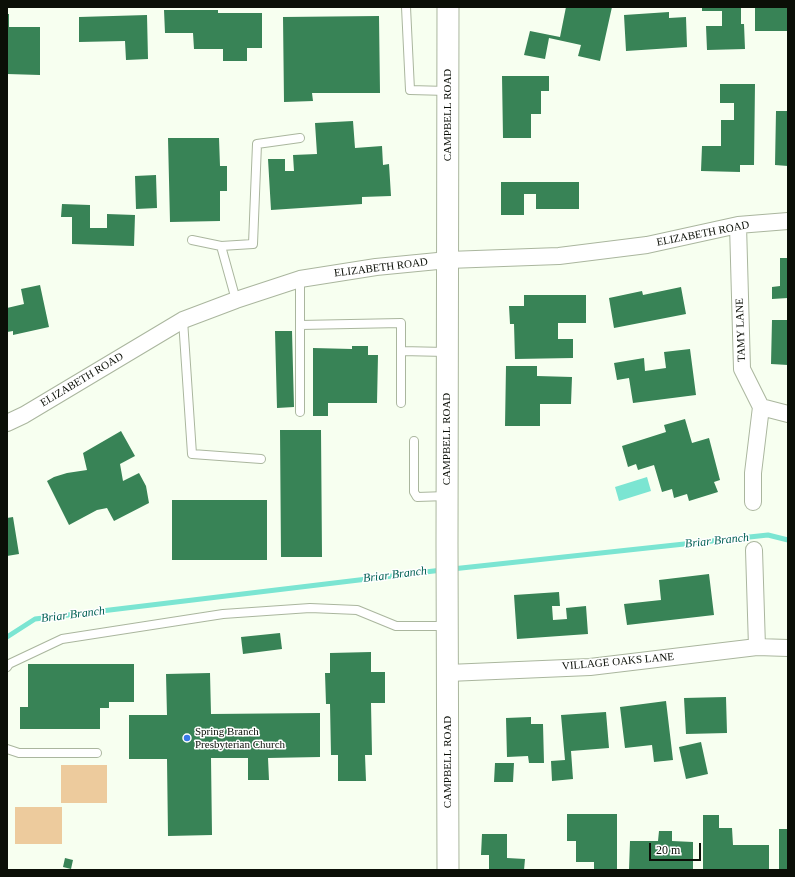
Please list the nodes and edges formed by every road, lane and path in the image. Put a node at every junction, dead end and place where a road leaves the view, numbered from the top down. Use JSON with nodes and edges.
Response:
{"nodes":[{"id":1,"x":406,"y":7,"type":"edge"},
{"id":2,"x":448,"y":7,"type":"edge"},
{"id":3,"x":448,"y":91,"type":"junction"},
{"id":4,"x":300,"y":138,"type":"dead end"},
{"id":5,"x":788,"y":221,"type":"edge"},
{"id":6,"x":738,"y":225,"type":"junction"},
{"id":7,"x":192,"y":240,"type":"dead end"},
{"id":8,"x":221,"y":246,"type":"junction"},
{"id":9,"x":448,"y":260,"type":"junction"},
{"id":10,"x":300,"y":279,"type":"junction"},
{"id":11,"x":236,"y":300,"type":"junction"},
{"id":12,"x":183,"y":320,"type":"junction"},
{"id":13,"x":300,"y":325,"type":"junction"},
{"id":14,"x":401,"y":351,"type":"junction"},
{"id":15,"x":447,"y":352,"type":"junction"},
{"id":16,"x":401,"y":403,"type":"dead end"},
{"id":17,"x":761,"y":407,"type":"junction"},
{"id":18,"x":300,"y":412,"type":"dead end"},
{"id":19,"x":788,"y":414,"type":"edge"},
{"id":20,"x":7,"y":423,"type":"edge"},
{"id":21,"x":414,"y":441,"type":"dead end"},
{"id":22,"x":261,"y":459,"type":"dead end"},
{"id":23,"x":447,"y":496,"type":"junction"},
{"id":24,"x":753,"y":502,"type":"dead end"},
{"id":25,"x":754,"y":550,"type":"dead end"},
{"id":26,"x":448,"y":626,"type":"junction"},
{"id":27,"x":757,"y":648,"type":"junction"},
{"id":28,"x":788,"y":648,"type":"edge"},
{"id":29,"x":7,"y":667,"type":"edge"},
{"id":30,"x":448,"y":673,"type":"junction"},
{"id":31,"x":7,"y":749,"type":"edge"},
{"id":32,"x":98,"y":753,"type":"dead end"},
{"id":33,"x":448,"y":870,"type":"edge"}],
"edges":[{"from":1,"to":3,"type":"lane"},
{"from":2,"to":3,"type":"street","name":"CAMPBELL ROAD"},
{"from":3,"to":9,"type":"street","name":"CAMPBELL ROAD"},
{"from":4,"to":8,"type":"lane"},
{"from":5,"to":6,"type":"street","name":"ELIZABETH ROAD"},
{"from":6,"to":9,"type":"street","name":"ELIZABETH ROAD"},
{"from":6,"to":17,"type":"street","name":"TAMY LANE"},
{"from":7,"to":8,"type":"lane"},
{"from":8,"to":11,"type":"lane"},
{"from":9,"to":10,"type":"street","name":"ELIZABETH ROAD"},
{"from":9,"to":15,"type":"street","name":"CAMPBELL ROAD"},
{"from":10,"to":11,"type":"street","name":"ELIZABETH ROAD"},
{"from":10,"to":13,"type":"lane"},
{"from":11,"to":12,"type":"street","name":"ELIZABETH ROAD"},
{"from":12,"to":20,"type":"street","name":"ELIZABETH ROAD"},
{"from":12,"to":22,"type":"lane"},
{"from":13,"to":14,"type":"lane"},
{"from":13,"to":18,"type":"lane"},
{"from":14,"to":15,"type":"lane"},
{"from":14,"to":16,"type":"lane"},
{"from":15,"to":23,"type":"street","name":"CAMPBELL ROAD"},
{"from":17,"to":19,"type":"street"},
{"from":17,"to":24,"type":"street"},
{"from":21,"to":23,"type":"lane"},
{"from":23,"to":26,"type":"street","name":"CAMPBELL ROAD"},
{"from":25,"to":27,"type":"street"},
{"from":26,"to":29,"type":"lane"},
{"from":26,"to":30,"type":"street","name":"CAMPBELL ROAD"},
{"from":27,"to":28,"type":"street","name":"VILLAGE OAKS LANE"},
{"from":27,"to":30,"type":"street","name":"VILLAGE OAKS LANE"},
{"from":30,"to":33,"type":"street","name":"CAMPBELL ROAD"},
{"from":31,"to":32,"type":"lane"}]}
